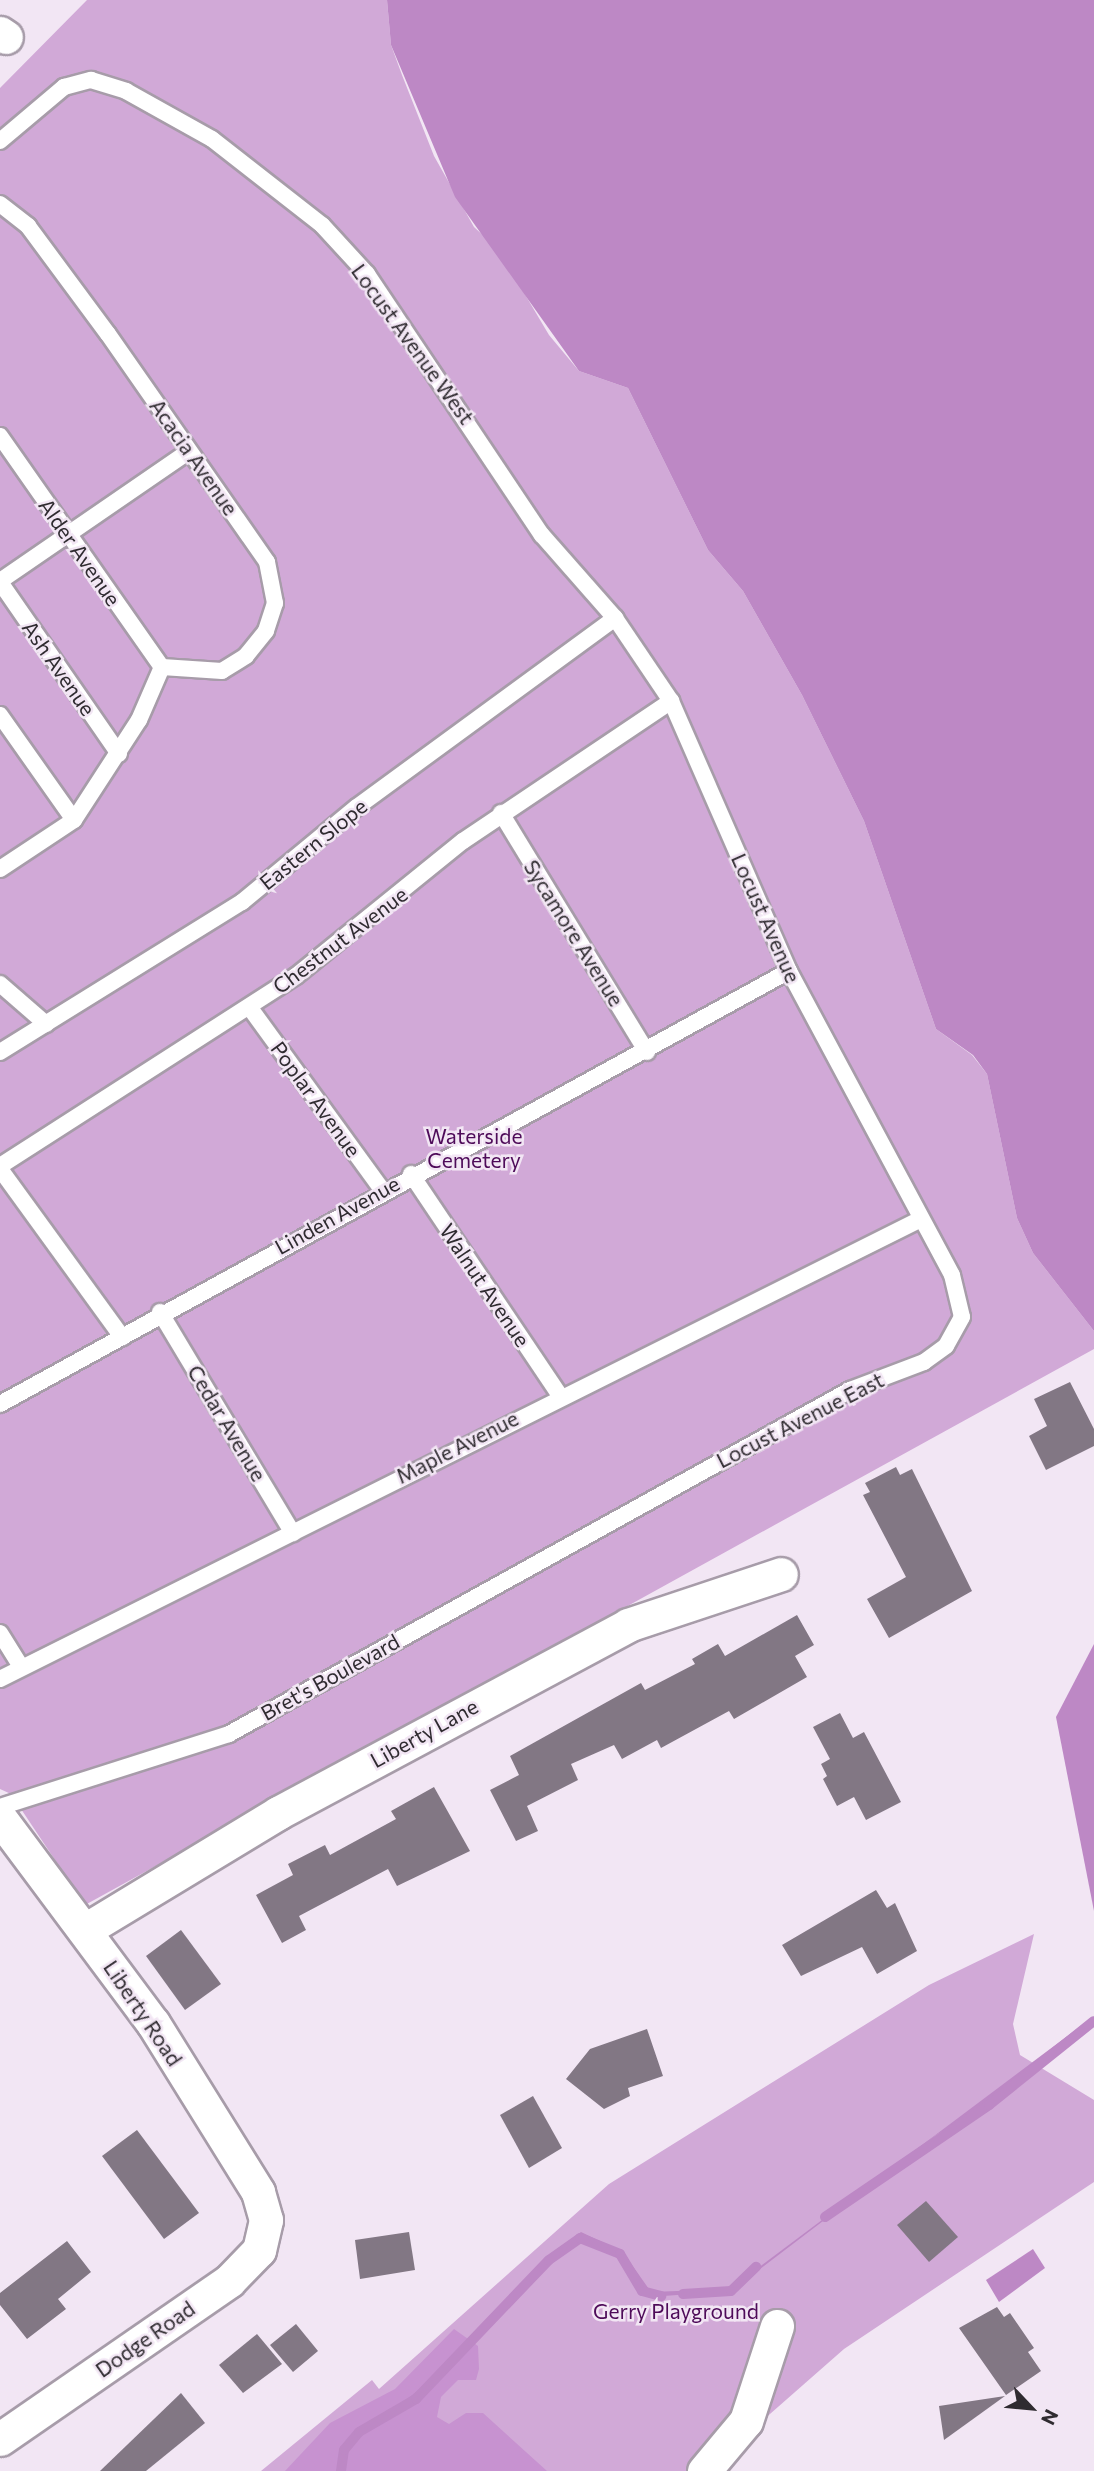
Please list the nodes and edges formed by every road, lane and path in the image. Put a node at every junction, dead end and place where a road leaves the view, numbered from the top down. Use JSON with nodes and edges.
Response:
{"nodes":[{"id":1,"x":0,"y":141,"type":"edge"},
{"id":2,"x":0,"y":204,"type":"edge"},
{"id":3,"x":0,"y":436,"type":"edge"},
{"id":4,"x":189,"y":451,"type":"junction"},
{"id":5,"x":66,"y":532,"type":"junction"},
{"id":6,"x":0,"y":581,"type":"edge"},
{"id":7,"x":615,"y":618,"type":"junction"},
{"id":8,"x":162,"y":667,"type":"junction"},
{"id":9,"x":671,"y":701,"type":"junction"},
{"id":10,"x":0,"y":715,"type":"edge"},
{"id":11,"x":118,"y":754,"type":"junction"},
{"id":12,"x":501,"y":813,"type":"junction"},
{"id":13,"x":74,"y":820,"type":"junction"},
{"id":14,"x":3,"y":860,"type":"edge"},
{"id":15,"x":789,"y":971,"type":"junction"},
{"id":16,"x":0,"y":984,"type":"edge"},
{"id":17,"x":250,"y":1008,"type":"junction"},
{"id":18,"x":46,"y":1024,"type":"junction"},
{"id":19,"x":0,"y":1052,"type":"edge"},
{"id":20,"x":647,"y":1052,"type":"junction"},
{"id":21,"x":0,"y":1168,"type":"edge"},
{"id":22,"x":411,"y":1174,"type":"junction"},
{"id":23,"x":382,"y":1190,"type":"junction"},
{"id":24,"x":917,"y":1221,"type":"junction"},
{"id":25,"x":160,"y":1312,"type":"junction"},
{"id":26,"x":122,"y":1337,"type":"junction"},
{"id":27,"x":560,"y":1396,"type":"junction"},
{"id":28,"x":0,"y":1404,"type":"edge"},
{"id":29,"x":641,"y":1503,"type":"joint"},
{"id":30,"x":293,"y":1533,"type":"junction"},
{"id":31,"x":781,"y":1574,"type":"dead end"},
{"id":32,"x":0,"y":1633,"type":"edge"},
{"id":33,"x":21,"y":1667,"type":"junction"},
{"id":34,"x":0,"y":1679,"type":"edge"},
{"id":35,"x":0,"y":1807,"type":"edge"},
{"id":36,"x":0,"y":1818,"type":"edge"},
{"id":37,"x":85,"y":1930,"type":"junction"},
{"id":38,"x":266,"y":2220,"type":"joint"},
{"id":39,"x":777,"y":2326,"type":"dead end"},
{"id":40,"x":0,"y":2439,"type":"edge"},
{"id":41,"x":704,"y":2471,"type":"edge"}],
"edges":[{"from":1,"to":7,"type":"lane","name":"Locust Avenue West"},
{"from":2,"to":4,"type":"lane","name":"Acacia Avenue"},
{"from":3,"to":5,"type":"lane","name":"Alder Avenue"},
{"from":4,"to":5,"type":"lane"},
{"from":4,"to":8,"type":"lane","name":"Acacia Avenue"},
{"from":5,"to":6,"type":"lane"},
{"from":5,"to":8,"type":"lane","name":"Alder Avenue"},
{"from":6,"to":11,"type":"lane","name":"Ash Avenue"},
{"from":7,"to":9,"type":"lane","name":"Locust Avenue"},
{"from":7,"to":18,"type":"lane","name":"Eastern Slope"},
{"from":8,"to":11,"type":"lane"},
{"from":9,"to":12,"type":"lane","name":"Chestnut Avenue"},
{"from":9,"to":15,"type":"lane","name":"Locust Avenue"},
{"from":10,"to":13,"type":"lane"},
{"from":11,"to":13,"type":"lane"},
{"from":12,"to":17,"type":"lane","name":"Chestnut Avenue"},
{"from":12,"to":20,"type":"lane","name":"Sycamore Avenue"},
{"from":13,"to":14,"type":"lane"},
{"from":15,"to":20,"type":"lane","name":"Linden Avenue"},
{"from":15,"to":24,"type":"lane","name":"Locust Avenue"},
{"from":16,"to":18,"type":"lane"},
{"from":17,"to":21,"type":"lane","name":"Chestnut Avenue"},
{"from":17,"to":23,"type":"lane","name":"Poplar Avenue"},
{"from":18,"to":19,"type":"lane","name":"Eastern Slope"},
{"from":20,"to":22,"type":"lane","name":"Linden Avenue"},
{"from":21,"to":26,"type":"lane"},
{"from":22,"to":23,"type":"lane","name":"Linden Avenue"},
{"from":22,"to":27,"type":"lane","name":"Walnut Avenue"},
{"from":23,"to":25,"type":"lane","name":"Linden Avenue"},
{"from":24,"to":27,"type":"lane","name":"Maple Avenue"},
{"from":24,"to":29,"type":"lane","name":"Locust Avenue East"},
{"from":25,"to":26,"type":"lane","name":"Linden Avenue"},
{"from":25,"to":30,"type":"lane","name":"Cedar Avenue"},
{"from":26,"to":28,"type":"lane","name":"Linden Avenue"},
{"from":27,"to":30,"type":"lane","name":"Maple Avenue"},
{"from":29,"to":35,"type":"lane","name":"Bret's Boulevard"},
{"from":30,"to":33,"type":"lane","name":"Maple Avenue"},
{"from":31,"to":37,"type":"street","name":"Liberty Lane"},
{"from":32,"to":33,"type":"lane"},
{"from":33,"to":34,"type":"lane","name":"Maple Avenue"},
{"from":36,"to":37,"type":"street","name":"Liberty Road"},
{"from":37,"to":38,"type":"street","name":"Liberty Road"},
{"from":38,"to":40,"type":"street","name":"Dodge Road"},
{"from":39,"to":41,"type":"street"}]}
